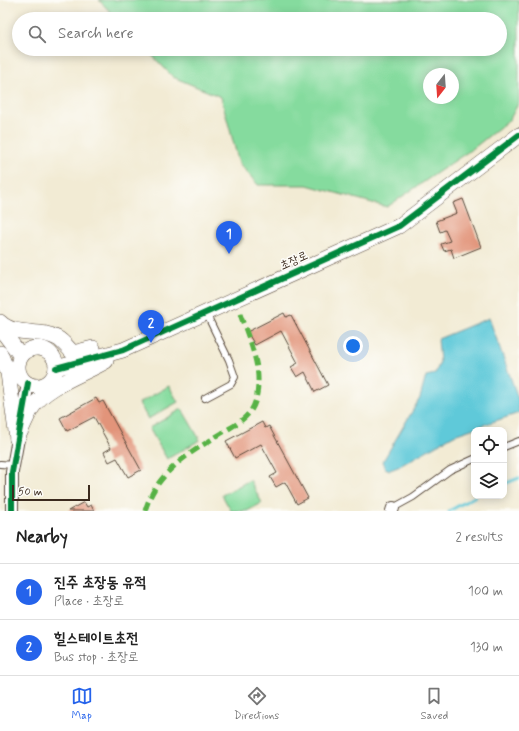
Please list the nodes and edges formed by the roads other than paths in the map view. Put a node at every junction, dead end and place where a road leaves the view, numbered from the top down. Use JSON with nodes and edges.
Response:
{"nodes":[{"id":1,"x":519,"y":135,"type":"edge"},
{"id":2,"x":206,"y":313,"type":"junction"},
{"id":3,"x":0,"y":322,"type":"edge"},
{"id":4,"x":0,"y":328,"type":"edge"},
{"id":5,"x":123,"y":350,"type":"junction"},
{"id":6,"x":0,"y":353,"type":"edge"},
{"id":7,"x":21,"y":356,"type":"junction"},
{"id":8,"x":56,"y":368,"type":"junction"},
{"id":9,"x":28,"y":383,"type":"junction"},
{"id":10,"x":205,"y":398,"type":"dead end"},
{"id":11,"x":17,"y":439,"type":"junction"},
{"id":12,"x":519,"y":442,"type":"edge"},
{"id":13,"x":507,"y":446,"type":"edge"},
{"id":14,"x":471,"y":460,"type":"edge"},
{"id":15,"x":0,"y":464,"type":"edge"},
{"id":16,"x":13,"y":465,"type":"junction"},
{"id":17,"x":393,"y":509,"type":"edge"},
{"id":18,"x":12,"y":511,"type":"edge"}],
"edges":[{"from":1,"to":2,"type":"street","name":"초장로"},
{"from":2,"to":5,"type":"street","name":"초장로"},
{"from":2,"to":10,"type":"lane"},
{"from":3,"to":5,"type":"street"},
{"from":4,"to":7,"type":"street"},
{"from":5,"to":8,"type":"street","name":"초장로"},
{"from":5,"to":11,"type":"street"},
{"from":6,"to":11,"type":"street"},
{"from":7,"to":8,"type":"street"},
{"from":7,"to":9,"type":"street"},
{"from":8,"to":9,"type":"street"},
{"from":9,"to":11,"type":"street"},
{"from":11,"to":16,"type":"street"},
{"from":12,"to":13,"type":"lane"},
{"from":14,"to":17,"type":"lane"},
{"from":15,"to":16,"type":"lane"},
{"from":16,"to":18,"type":"street"}]}
